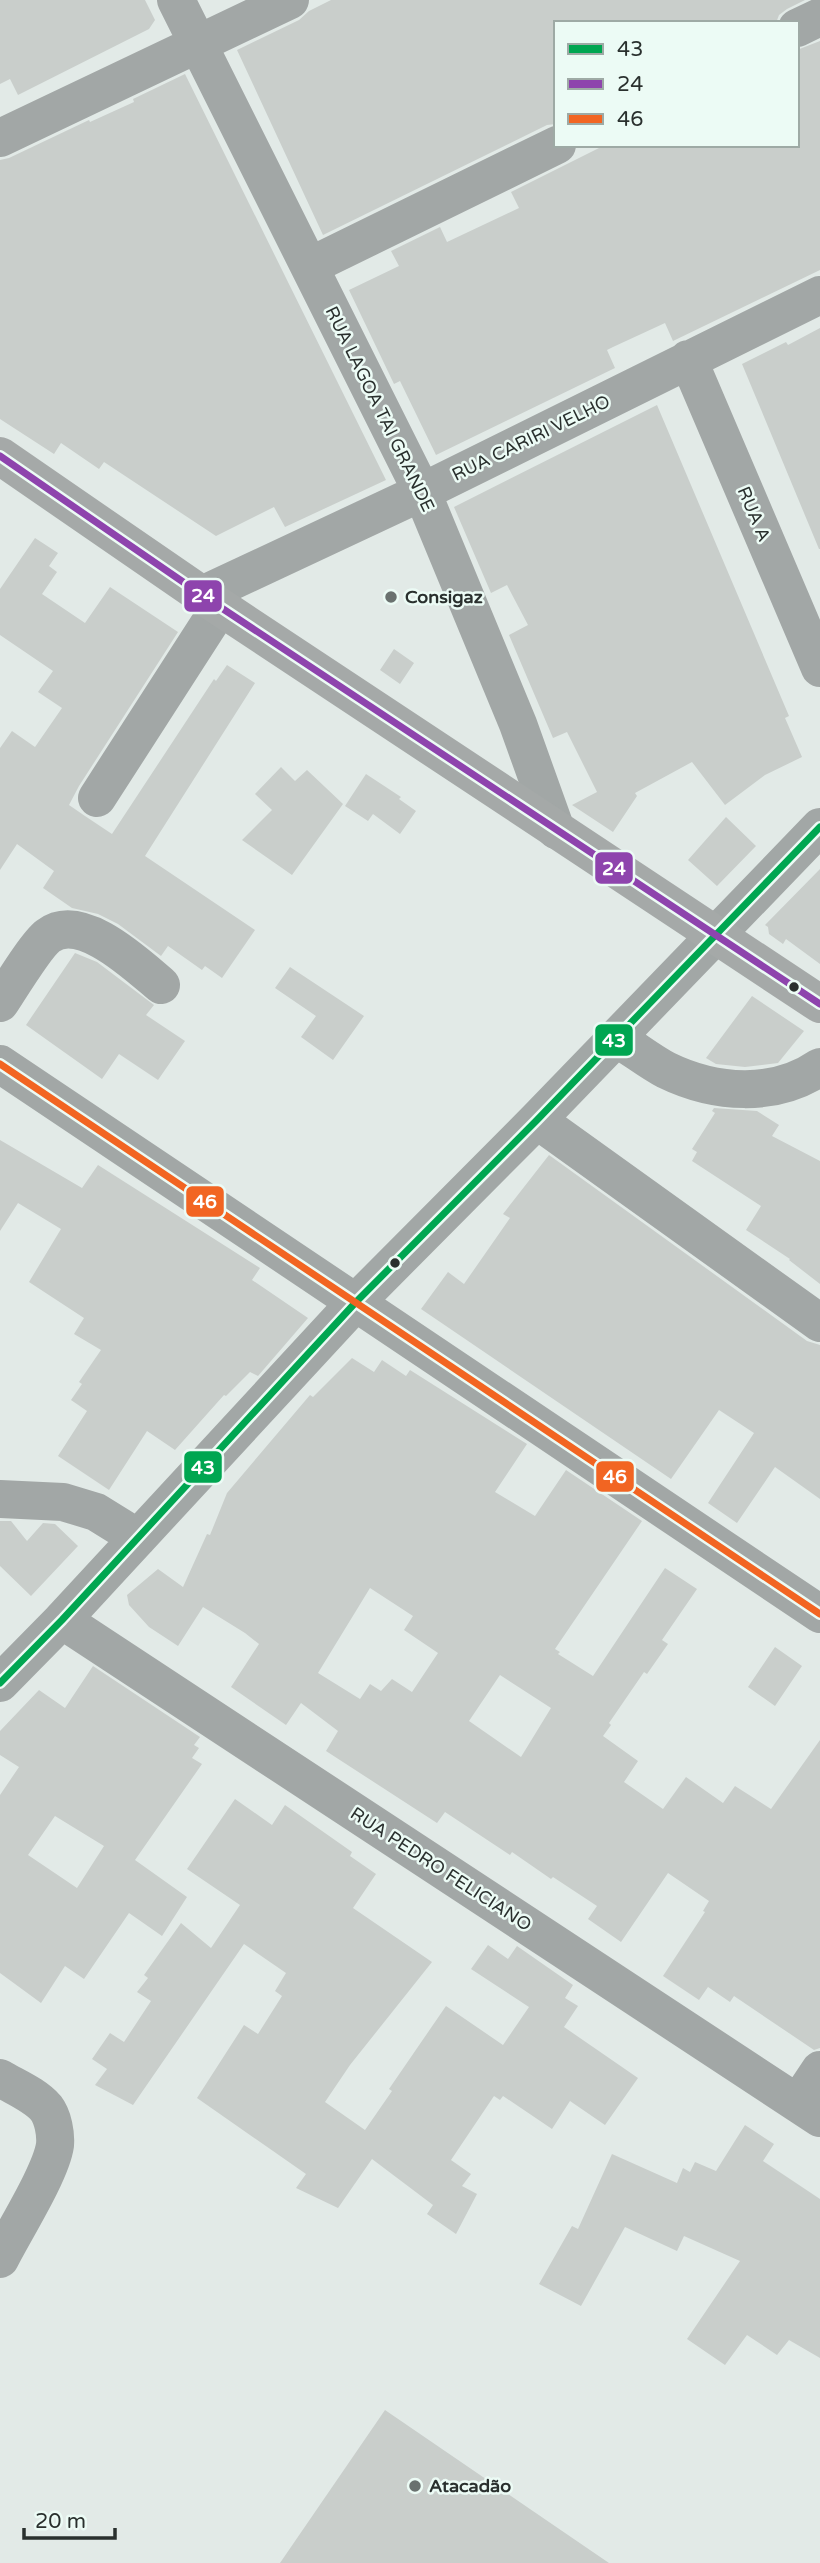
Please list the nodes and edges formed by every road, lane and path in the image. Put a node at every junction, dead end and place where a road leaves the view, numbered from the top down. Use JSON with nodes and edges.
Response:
{"nodes":[{"id":1,"x":176,"y":0,"type":"edge"},
{"id":2,"x":290,"y":0,"type":"edge"},
{"id":3,"x":820,"y":17,"type":"edge"},
{"id":4,"x":799,"y":27,"type":"edge"},
{"id":5,"x":198,"y":45,"type":"junction"},
{"id":6,"x":0,"y":138,"type":"edge"},
{"id":7,"x":554,"y":146,"type":"edge"},
{"id":8,"x":310,"y":266,"type":"junction"},
{"id":9,"x":820,"y":295,"type":"edge"},
{"id":10,"x":688,"y":359,"type":"junction"},
{"id":11,"x":0,"y":456,"type":"edge"},
{"id":12,"x":422,"y":492,"type":"junction"},
{"id":13,"x":211,"y":601,"type":"junction"},
{"id":14,"x":820,"y":668,"type":"edge"},
{"id":15,"x":97,"y":798,"type":"dead end"},
{"id":16,"x":820,"y":827,"type":"edge"},
{"id":17,"x":556,"y":830,"type":"junction"},
{"id":18,"x":715,"y":935,"type":"junction"},
{"id":19,"x":161,"y":985,"type":"dead end"},
{"id":20,"x":0,"y":1003,"type":"edge"},
{"id":21,"x":820,"y":1004,"type":"edge"},
{"id":22,"x":616,"y":1038,"type":"junction"},
{"id":23,"x":0,"y":1064,"type":"edge"},
{"id":24,"x":820,"y":1067,"type":"edge"},
{"id":25,"x":537,"y":1120,"type":"junction"},
{"id":26,"x":356,"y":1302,"type":"junction"},
{"id":27,"x":820,"y":1323,"type":"edge"},
{"id":28,"x":0,"y":1499,"type":"edge"},
{"id":29,"x":138,"y":1538,"type":"junction"},
{"id":30,"x":820,"y":1614,"type":"edge"},
{"id":31,"x":62,"y":1620,"type":"junction"},
{"id":32,"x":0,"y":1683,"type":"edge"},
{"id":33,"x":820,"y":2070,"type":"edge"},
{"id":34,"x":0,"y":2078,"type":"edge"},
{"id":35,"x":809,"y":2111,"type":"edge"},
{"id":36,"x":0,"y":2259,"type":"edge"}],
"edges":[{"from":1,"to":5,"type":"street","name":"RUA LAGOA TAI GRANDE"},
{"from":2,"to":5,"type":"street"},
{"from":3,"to":4,"type":"street"},
{"from":5,"to":6,"type":"street"},
{"from":5,"to":8,"type":"street","name":"RUA LAGOA TAI GRANDE"},
{"from":7,"to":8,"type":"street"},
{"from":8,"to":12,"type":"street","name":"RUA LAGOA TAI GRANDE"},
{"from":9,"to":10,"type":"street","name":"RUA CARIRI VELHO"},
{"from":10,"to":12,"type":"street","name":"RUA CARIRI VELHO"},
{"from":10,"to":14,"type":"street","name":"RUA A"},
{"from":11,"to":13,"type":"main road"},
{"from":12,"to":13,"type":"street","name":"RUA CARIRI VELHO"},
{"from":12,"to":17,"type":"street","name":"RUA LAGOA TAI GRANDE"},
{"from":13,"to":15,"type":"street"},
{"from":13,"to":17,"type":"main road"},
{"from":16,"to":18,"type":"street"},
{"from":17,"to":18,"type":"main road"},
{"from":18,"to":21,"type":"main road"},
{"from":18,"to":22,"type":"street"},
{"from":19,"to":20,"type":"street"},
{"from":22,"to":24,"type":"street"},
{"from":22,"to":25,"type":"street"},
{"from":23,"to":26,"type":"street"},
{"from":25,"to":26,"type":"street"},
{"from":25,"to":27,"type":"street"},
{"from":26,"to":29,"type":"street"},
{"from":26,"to":30,"type":"street"},
{"from":28,"to":29,"type":"street"},
{"from":29,"to":31,"type":"street"},
{"from":31,"to":32,"type":"street"},
{"from":31,"to":35,"type":"street","name":"RUA PEDRO FELICIANO"},
{"from":33,"to":35,"type":"street"},
{"from":34,"to":36,"type":"street"}]}
